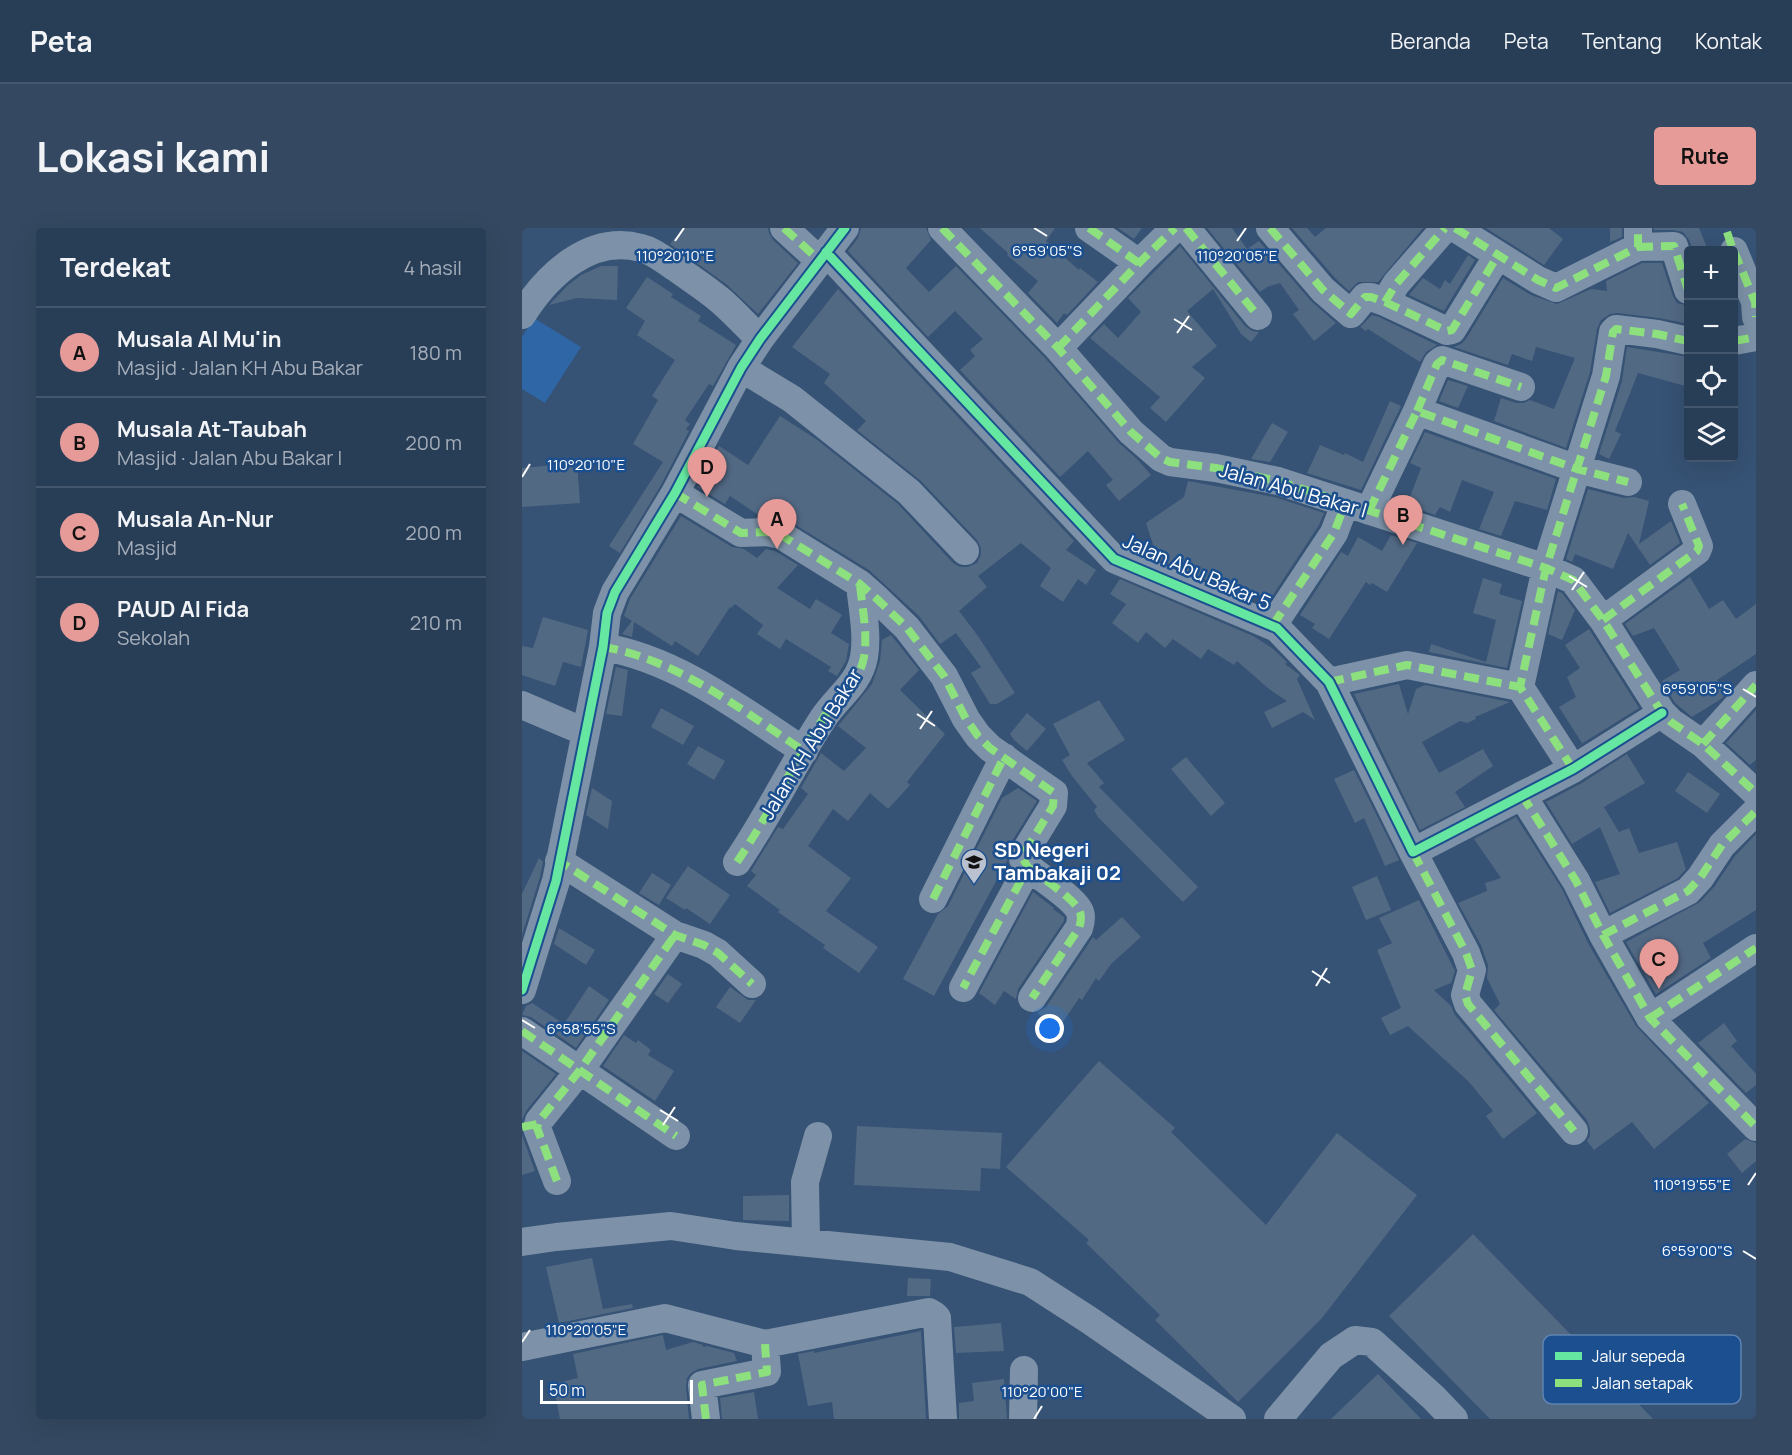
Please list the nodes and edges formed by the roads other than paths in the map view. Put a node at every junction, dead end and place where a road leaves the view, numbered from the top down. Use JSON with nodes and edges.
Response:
{"nodes":[{"id":1,"x":784,"y":228,"type":"edge"},
{"id":2,"x":845,"y":228,"type":"edge"},
{"id":3,"x":942,"y":228,"type":"edge"},
{"id":4,"x":1089,"y":228,"type":"edge"},
{"id":5,"x":1175,"y":228,"type":"edge"},
{"id":6,"x":1186,"y":228,"type":"edge"},
{"id":7,"x":1269,"y":228,"type":"edge"},
{"id":8,"x":1445,"y":228,"type":"edge"},
{"id":9,"x":1455,"y":228,"type":"edge"},
{"id":10,"x":1638,"y":238,"type":"edge"},
{"id":11,"x":1731,"y":245,"type":"edge"},
{"id":12,"x":1498,"y":255,"type":"junction"},
{"id":13,"x":823,"y":256,"type":"junction"},
{"id":14,"x":1139,"y":263,"type":"junction"},
{"id":15,"x":1684,"y":275,"type":"edge"},
{"id":16,"x":1385,"y":302,"type":"junction"},
{"id":17,"x":522,"y":315,"type":"edge"},
{"id":18,"x":1258,"y":316,"type":"dead end"},
{"id":19,"x":1756,"y":317,"type":"edge"},
{"id":20,"x":1756,"y":337,"type":"edge"},
{"id":21,"x":760,"y":339,"type":"junction"},
{"id":22,"x":1684,"y":340,"type":"edge"},
{"id":23,"x":1738,"y":340,"type":"edge"},
{"id":24,"x":1058,"y":348,"type":"junction"},
{"id":25,"x":741,"y":368,"type":"junction"},
{"id":26,"x":1521,"y":387,"type":"dead end"},
{"id":27,"x":1417,"y":411,"type":"junction"},
{"id":28,"x":1577,"y":469,"type":"junction"},
{"id":29,"x":1628,"y":482,"type":"dead end"},
{"id":30,"x":675,"y":493,"type":"junction"},
{"id":31,"x":1682,"y":504,"type":"dead end"},
{"id":32,"x":1357,"y":507,"type":"junction"},
{"id":33,"x":964,"y":550,"type":"dead end"},
{"id":34,"x":1546,"y":568,"type":"junction"},
{"id":35,"x":860,"y":584,"type":"junction"},
{"id":36,"x":1603,"y":620,"type":"junction"},
{"id":37,"x":1272,"y":625,"type":"junction"},
{"id":38,"x":603,"y":647,"type":"junction"},
{"id":39,"x":1329,"y":682,"type":"junction"},
{"id":40,"x":1756,"y":685,"type":"edge"},
{"id":41,"x":1520,"y":687,"type":"junction"},
{"id":42,"x":522,"y":705,"type":"edge"},
{"id":43,"x":1662,"y":714,"type":"junction"},
{"id":44,"x":585,"y":732,"type":"junction"},
{"id":45,"x":1703,"y":744,"type":"junction"},
{"id":46,"x":804,"y":751,"type":"junction"},
{"id":47,"x":1004,"y":757,"type":"junction"},
{"id":48,"x":1573,"y":769,"type":"junction"},
{"id":49,"x":1756,"y":793,"type":"edge"},
{"id":50,"x":1522,"y":795,"type":"junction"},
{"id":51,"x":1756,"y":810,"type":"edge"},
{"id":52,"x":1413,"y":852,"type":"junction"},
{"id":53,"x":559,"y":861,"type":"junction"},
{"id":54,"x":737,"y":862,"type":"dead end"},
{"id":55,"x":1028,"y":867,"type":"junction"},
{"id":56,"x":933,"y":899,"type":"dead end"},
{"id":57,"x":675,"y":935,"type":"junction"},
{"id":58,"x":1603,"y":935,"type":"junction"},
{"id":59,"x":1756,"y":948,"type":"edge"},
{"id":60,"x":752,"y":984,"type":"dead end"},
{"id":61,"x":963,"y":988,"type":"dead end"},
{"id":62,"x":522,"y":990,"type":"edge"},
{"id":63,"x":1032,"y":998,"type":"dead end"},
{"id":64,"x":1650,"y":1018,"type":"junction"},
{"id":65,"x":522,"y":1031,"type":"edge"},
{"id":66,"x":580,"y":1070,"type":"junction"},
{"id":67,"x":530,"y":1126,"type":"edge"},
{"id":68,"x":1756,"y":1127,"type":"edge"},
{"id":69,"x":1574,"y":1131,"type":"dead end"},
{"id":70,"x":676,"y":1136,"type":"dead end"},
{"id":71,"x":818,"y":1136,"type":"dead end"},
{"id":72,"x":557,"y":1181,"type":"dead end"},
{"id":73,"x":806,"y":1241,"type":"junction"},
{"id":74,"x":522,"y":1242,"type":"edge"},
{"id":75,"x":765,"y":1344,"type":"junction"},
{"id":76,"x":522,"y":1347,"type":"edge"},
{"id":77,"x":1024,"y":1370,"type":"dead end"},
{"id":78,"x":706,"y":1419,"type":"edge"},
{"id":79,"x":943,"y":1419,"type":"edge"},
{"id":80,"x":1023,"y":1419,"type":"edge"},
{"id":81,"x":1232,"y":1419,"type":"edge"},
{"id":82,"x":1278,"y":1419,"type":"edge"},
{"id":83,"x":1454,"y":1419,"type":"edge"}],
"edges":[{"from":1,"to":13,"type":"street","name":"Jalan Abu Bakar 5"},
{"from":2,"to":13,"type":"street"},
{"from":3,"to":24,"type":"street","name":"Jalan Abu Bakar I"},
{"from":4,"to":14,"type":"street"},
{"from":5,"to":14,"type":"street"},
{"from":6,"to":18,"type":"street"},
{"from":7,"to":16,"type":"street"},
{"from":8,"to":16,"type":"street"},
{"from":9,"to":12,"type":"street"},
{"from":10,"to":12,"type":"street"},
{"from":10,"to":15,"type":"street"},
{"from":11,"to":19,"type":"street"},
{"from":12,"to":16,"type":"street"},
{"from":13,"to":21,"type":"street"},
{"from":13,"to":37,"type":"street","name":"Jalan Abu Bakar 5"},
{"from":14,"to":24,"type":"street"},
{"from":17,"to":21,"type":"street"},
{"from":20,"to":23,"type":"street"},
{"from":21,"to":25,"type":"street"},
{"from":22,"to":28,"type":"street"},
{"from":24,"to":32,"type":"street","name":"Jalan Abu Bakar I"},
{"from":25,"to":30,"type":"street"},
{"from":25,"to":33,"type":"street"},
{"from":26,"to":27,"type":"street"},
{"from":27,"to":28,"type":"street"},
{"from":27,"to":32,"type":"street"},
{"from":28,"to":29,"type":"street"},
{"from":28,"to":34,"type":"street"},
{"from":30,"to":35,"type":"street"},
{"from":30,"to":38,"type":"street"},
{"from":31,"to":36,"type":"street"},
{"from":32,"to":34,"type":"street","name":"Jalan Abu Bakar I"},
{"from":32,"to":37,"type":"street"},
{"from":34,"to":36,"type":"street","name":"Jalan Abu Bakar I"},
{"from":34,"to":41,"type":"street"},
{"from":35,"to":46,"type":"street","name":"Jalan KH Abu Bakar"},
{"from":35,"to":47,"type":"street"},
{"from":36,"to":43,"type":"street","name":"Jalan Abu Bakar I"},
{"from":37,"to":39,"type":"street","name":"Jalan Abu Bakar 5"},
{"from":38,"to":44,"type":"street"},
{"from":38,"to":46,"type":"street"},
{"from":39,"to":41,"type":"street"},
{"from":39,"to":52,"type":"street","name":"Jalan Abu Bakar 5"},
{"from":40,"to":45,"type":"street"},
{"from":41,"to":48,"type":"street"},
{"from":42,"to":44,"type":"street"},
{"from":43,"to":45,"type":"street"},
{"from":43,"to":48,"type":"street"},
{"from":44,"to":53,"type":"street"},
{"from":45,"to":49,"type":"street"},
{"from":46,"to":54,"type":"street","name":"Jalan KH Abu Bakar"},
{"from":47,"to":55,"type":"street"},
{"from":47,"to":56,"type":"street"},
{"from":48,"to":50,"type":"street"},
{"from":50,"to":52,"type":"street"},
{"from":50,"to":58,"type":"street"},
{"from":51,"to":58,"type":"street"},
{"from":52,"to":69,"type":"street","name":"Jalan Abu Bakar 5"},
{"from":53,"to":57,"type":"street"},
{"from":53,"to":62,"type":"street"},
{"from":55,"to":61,"type":"street"},
{"from":55,"to":63,"type":"street"},
{"from":57,"to":60,"type":"street"},
{"from":57,"to":66,"type":"street"},
{"from":58,"to":64,"type":"street"},
{"from":59,"to":64,"type":"street"},
{"from":64,"to":68,"type":"street"},
{"from":65,"to":66,"type":"street"},
{"from":66,"to":67,"type":"street"},
{"from":66,"to":70,"type":"street"},
{"from":67,"to":72,"type":"street"},
{"from":71,"to":73,"type":"street"},
{"from":73,"to":74,"type":"street"},
{"from":73,"to":81,"type":"street"},
{"from":75,"to":76,"type":"street"},
{"from":75,"to":78,"type":"street"},
{"from":75,"to":79,"type":"street"},
{"from":77,"to":80,"type":"street"},
{"from":82,"to":83,"type":"street"}]}
